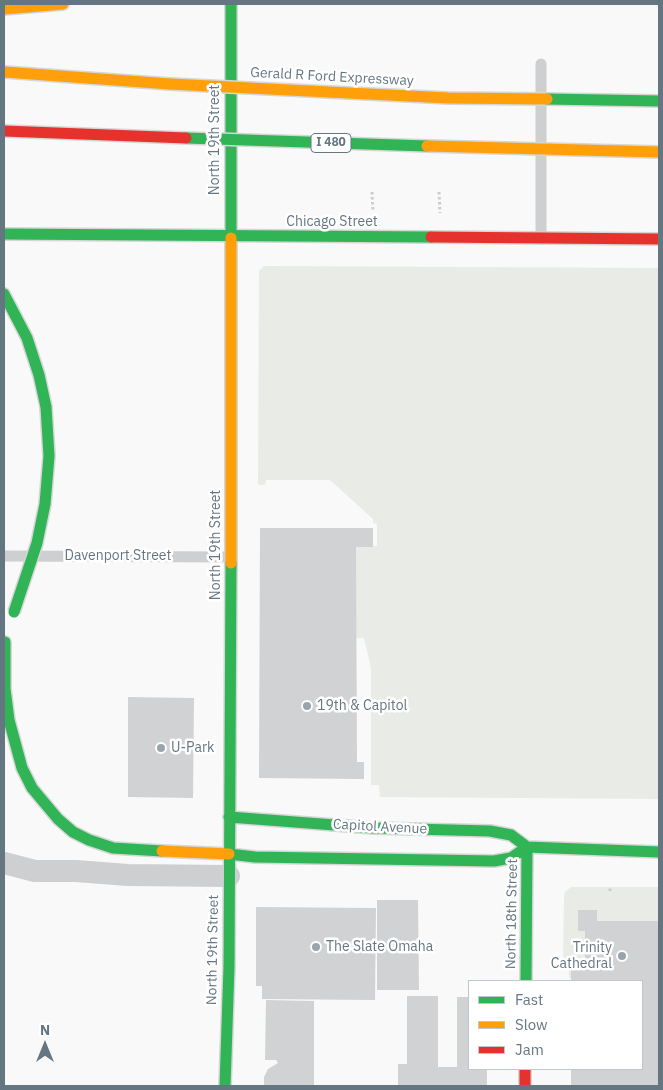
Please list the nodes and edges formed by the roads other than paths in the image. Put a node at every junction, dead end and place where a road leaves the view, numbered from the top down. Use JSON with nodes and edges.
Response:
{"nodes":[{"id":1,"x":63,"y":4,"type":"edge"},
{"id":2,"x":231,"y":4,"type":"edge"},
{"id":3,"x":4,"y":9,"type":"edge"},
{"id":4,"x":541,"y":64,"type":"dead end"},
{"id":5,"x":4,"y":72,"type":"edge"},
{"id":6,"x":659,"y":101,"type":"edge"},
{"id":7,"x":4,"y":131,"type":"edge"},
{"id":8,"x":659,"y":152,"type":"edge"},
{"id":9,"x":4,"y":234,"type":"edge"},
{"id":10,"x":230,"y":237,"type":"junction"},
{"id":11,"x":541,"y":238,"type":"junction"},
{"id":12,"x":659,"y":238,"type":"edge"},
{"id":13,"x":4,"y":294,"type":"edge"},
{"id":14,"x":4,"y":556,"type":"edge"},
{"id":15,"x":231,"y":557,"type":"junction"},
{"id":16,"x":13,"y":616,"type":"dead end"},
{"id":17,"x":5,"y":640,"type":"edge"},
{"id":18,"x":229,"y":817,"type":"junction"},
{"id":19,"x":527,"y":846,"type":"junction"},
{"id":20,"x":659,"y":852,"type":"edge"},
{"id":21,"x":4,"y":863,"type":"edge"},
{"id":22,"x":229,"y":865,"type":"junction"},
{"id":23,"x":526,"y":980,"type":"edge"},
{"id":24,"x":525,"y":1070,"type":"edge"},
{"id":25,"x":225,"y":1086,"type":"edge"},
{"id":26,"x":525,"y":1086,"type":"edge"}],
"edges":[{"from":1,"to":3,"type":"main road"},
{"from":2,"to":10,"type":"main road","name":"North 19th Street"},
{"from":4,"to":11,"type":"lane"},
{"from":5,"to":6,"type":"main road","name":"Gerald R Ford Expressway","bridge":true},
{"from":7,"to":8,"type":"main road","number":"I 480","bridge":true},
{"from":9,"to":10,"type":"main road","name":"Chicago Street"},
{"from":10,"to":11,"type":"main road","name":"Chicago Street"},
{"from":10,"to":15,"type":"main road","name":"North 19th Street"},
{"from":11,"to":12,"type":"main road","name":"Chicago Street"},
{"from":13,"to":16,"type":"main road","bridge":true},
{"from":14,"to":15,"type":"lane","name":"Davenport Street"},
{"from":15,"to":18,"type":"main road","name":"North 19th Street"},
{"from":17,"to":22,"type":"main road"},
{"from":18,"to":19,"type":"main road","name":"Capitol Avenue"},
{"from":18,"to":22,"type":"main road","name":"North 19th Street"},
{"from":19,"to":20,"type":"main road","name":"Capitol Avenue"},
{"from":19,"to":22,"type":"main road"},
{"from":19,"to":23,"type":"main road","name":"North 18th Street"},
{"from":21,"to":22,"type":"street"},
{"from":22,"to":25,"type":"main road","name":"North 19th Street"},
{"from":24,"to":26,"type":"main road"}]}
